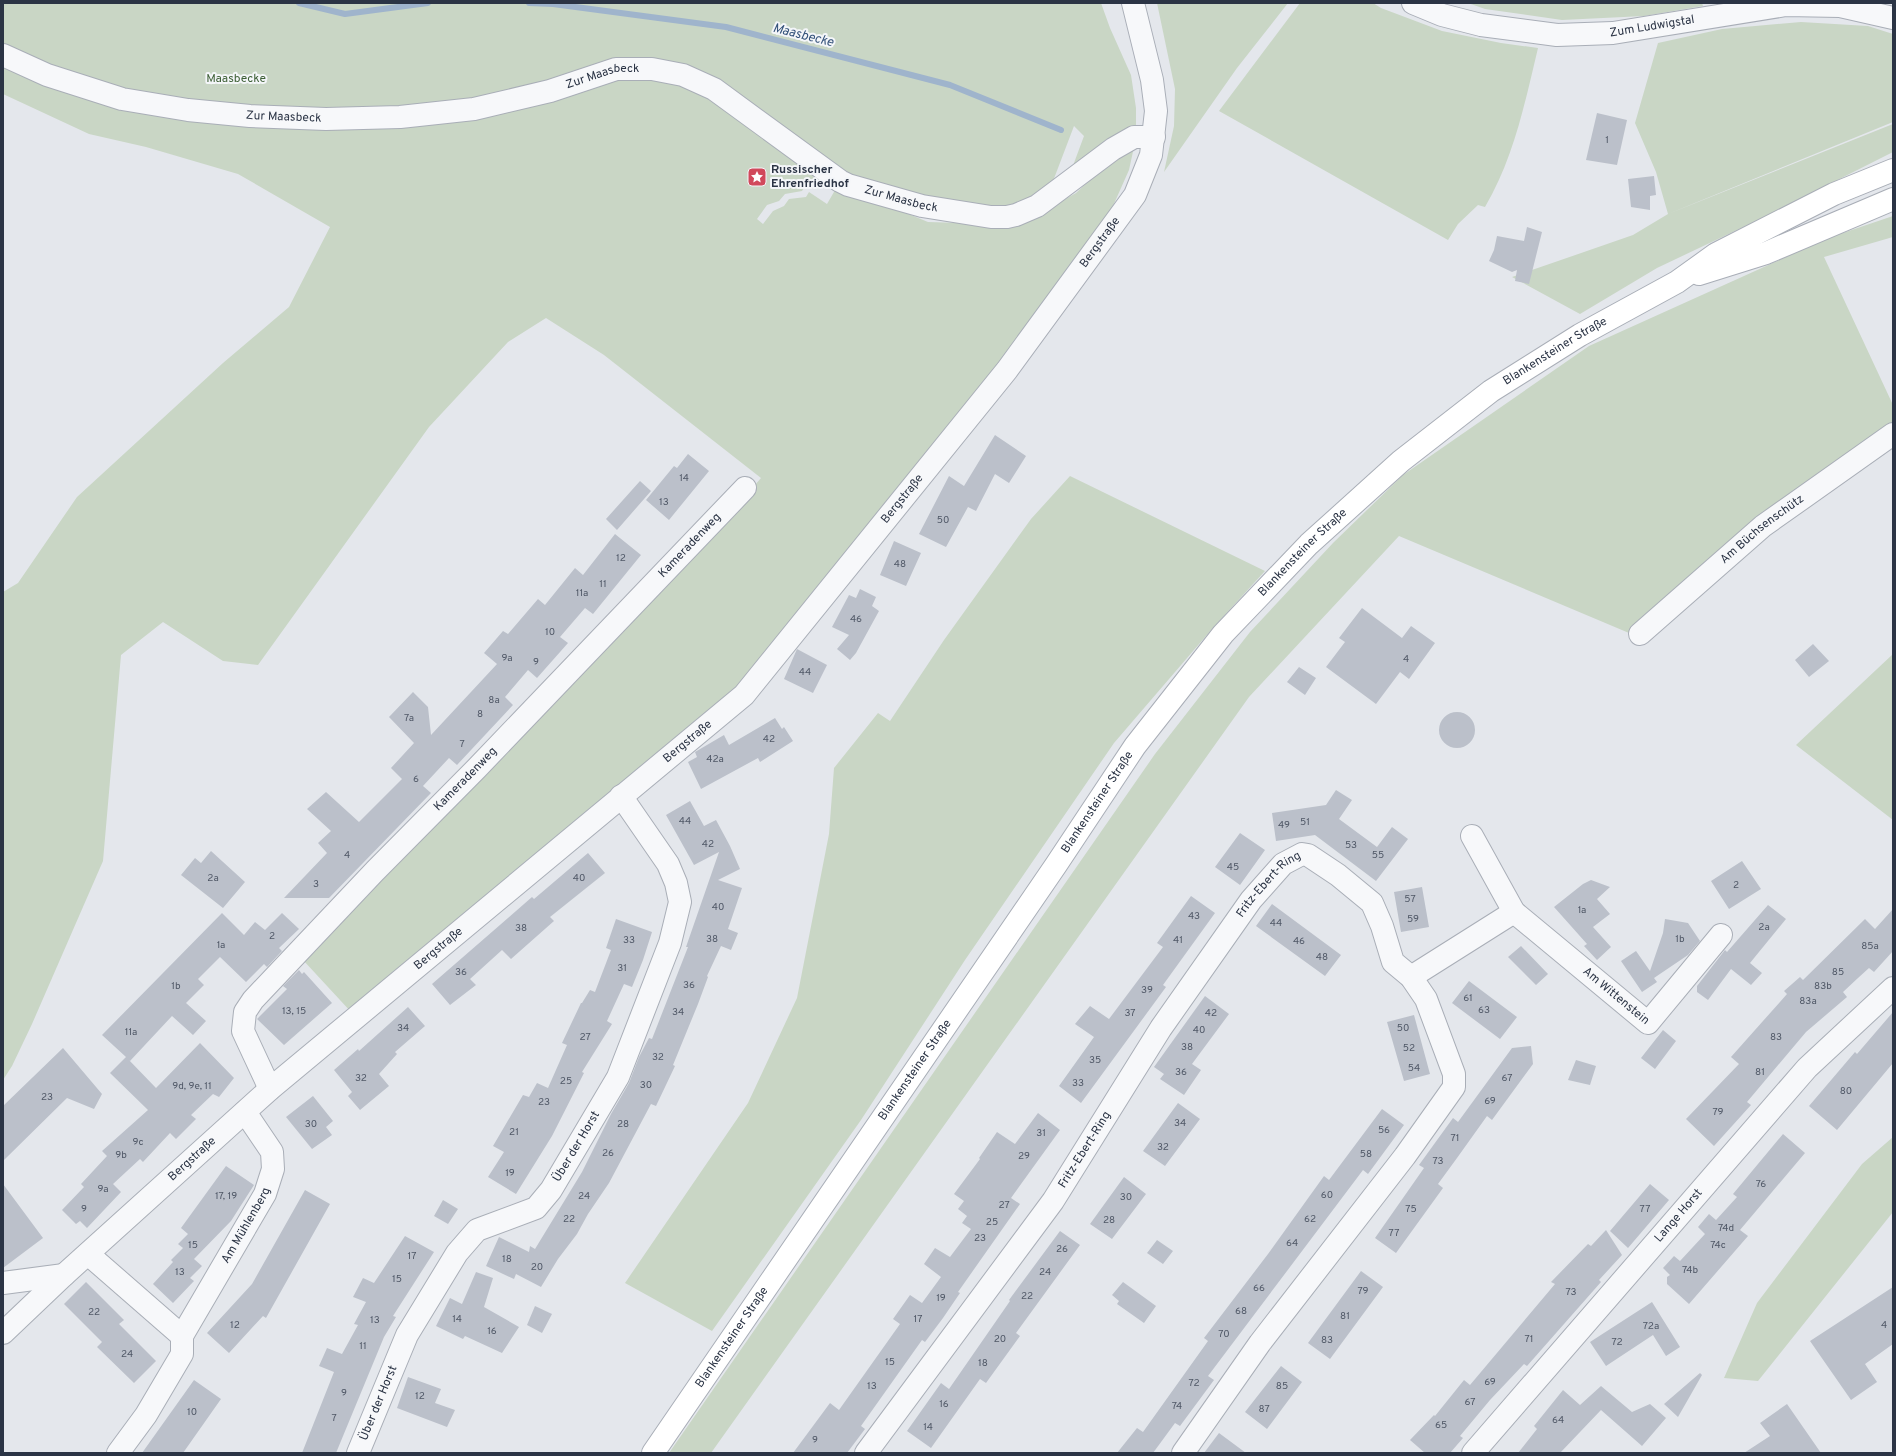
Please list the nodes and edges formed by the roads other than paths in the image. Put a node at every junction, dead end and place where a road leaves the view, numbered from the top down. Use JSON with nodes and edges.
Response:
{"nodes":[{"id":1,"x":1133,"y":3,"type":"edge"},
{"id":2,"x":1413,"y":3,"type":"edge"},
{"id":3,"x":1893,"y":18,"type":"edge"},
{"id":4,"x":3,"y":55,"type":"edge"},
{"id":5,"x":1154,"y":137,"type":"junction"},
{"id":6,"x":1893,"y":170,"type":"edge"},
{"id":7,"x":1893,"y":199,"type":"edge"},
{"id":8,"x":1677,"y":282,"type":"junction"},
{"id":9,"x":1893,"y":434,"type":"edge"},
{"id":10,"x":745,"y":488,"type":"dead end"},
{"id":11,"x":1640,"y":634,"type":"dead end"},
{"id":12,"x":621,"y":796,"type":"junction"},
{"id":13,"x":1472,"y":836,"type":"dead end"},
{"id":14,"x":1514,"y":912,"type":"junction"},
{"id":15,"x":1720,"y":935,"type":"dead end"},
{"id":16,"x":1410,"y":977,"type":"junction"},
{"id":17,"x":1893,"y":988,"type":"edge"},
{"id":18,"x":270,"y":1089,"type":"junction"},
{"id":19,"x":245,"y":1112,"type":"junction"},
{"id":20,"x":88,"y":1254,"type":"junction"},
{"id":21,"x":64,"y":1275,"type":"junction"},
{"id":22,"x":3,"y":1283,"type":"edge"},
{"id":23,"x":3,"y":1333,"type":"edge"},
{"id":24,"x":182,"y":1336,"type":"junction"},
{"id":25,"x":118,"y":1453,"type":"edge"},
{"id":26,"x":358,"y":1453,"type":"edge"},
{"id":27,"x":653,"y":1453,"type":"edge"},
{"id":28,"x":866,"y":1453,"type":"edge"},
{"id":29,"x":1183,"y":1453,"type":"edge"},
{"id":30,"x":1473,"y":1453,"type":"edge"}],
"edges":[{"from":1,"to":5,"type":"street","name":"Bergstraße"},
{"from":2,"to":3,"type":"street","name":"Zum Ludwigstal"},
{"from":4,"to":5,"type":"street","name":"Zur Maasbeck"},
{"from":5,"to":12,"type":"street","name":"Bergstraße"},
{"from":6,"to":8,"type":"main road","name":"Blankensteiner Straße"},
{"from":7,"to":8,"type":"main road","name":"Blankensteiner Straße"},
{"from":8,"to":27,"type":"main road","name":"Blankensteiner Straße"},
{"from":9,"to":11,"type":"street","name":"Am Büchsenschütz"},
{"from":10,"to":18,"type":"street","name":"Kameradenweg"},
{"from":12,"to":18,"type":"street","name":"Bergstraße"},
{"from":12,"to":26,"type":"street","name":"Über der Horst"},
{"from":13,"to":14,"type":"street","name":"Am Wittenstein"},
{"from":14,"to":15,"type":"street","name":"Am Wittenstein"},
{"from":14,"to":16,"type":"street"},
{"from":16,"to":28,"type":"street","name":"Fritz-Ebert-Ring"},
{"from":16,"to":29,"type":"street","name":"Fritz-Ebert-Ring"},
{"from":17,"to":30,"type":"street","name":"Lange Horst"},
{"from":18,"to":19,"type":"street","name":"Bergstraße"},
{"from":19,"to":20,"type":"street","name":"Bergstraße"},
{"from":19,"to":24,"type":"street","name":"Am Mühlenberg"},
{"from":20,"to":21,"type":"street","name":"Bergstraße"},
{"from":20,"to":24,"type":"street"},
{"from":21,"to":22,"type":"street"},
{"from":21,"to":23,"type":"street","name":"Bergstraße"},
{"from":24,"to":25,"type":"street","name":"Am Mühlenberg"}]}
